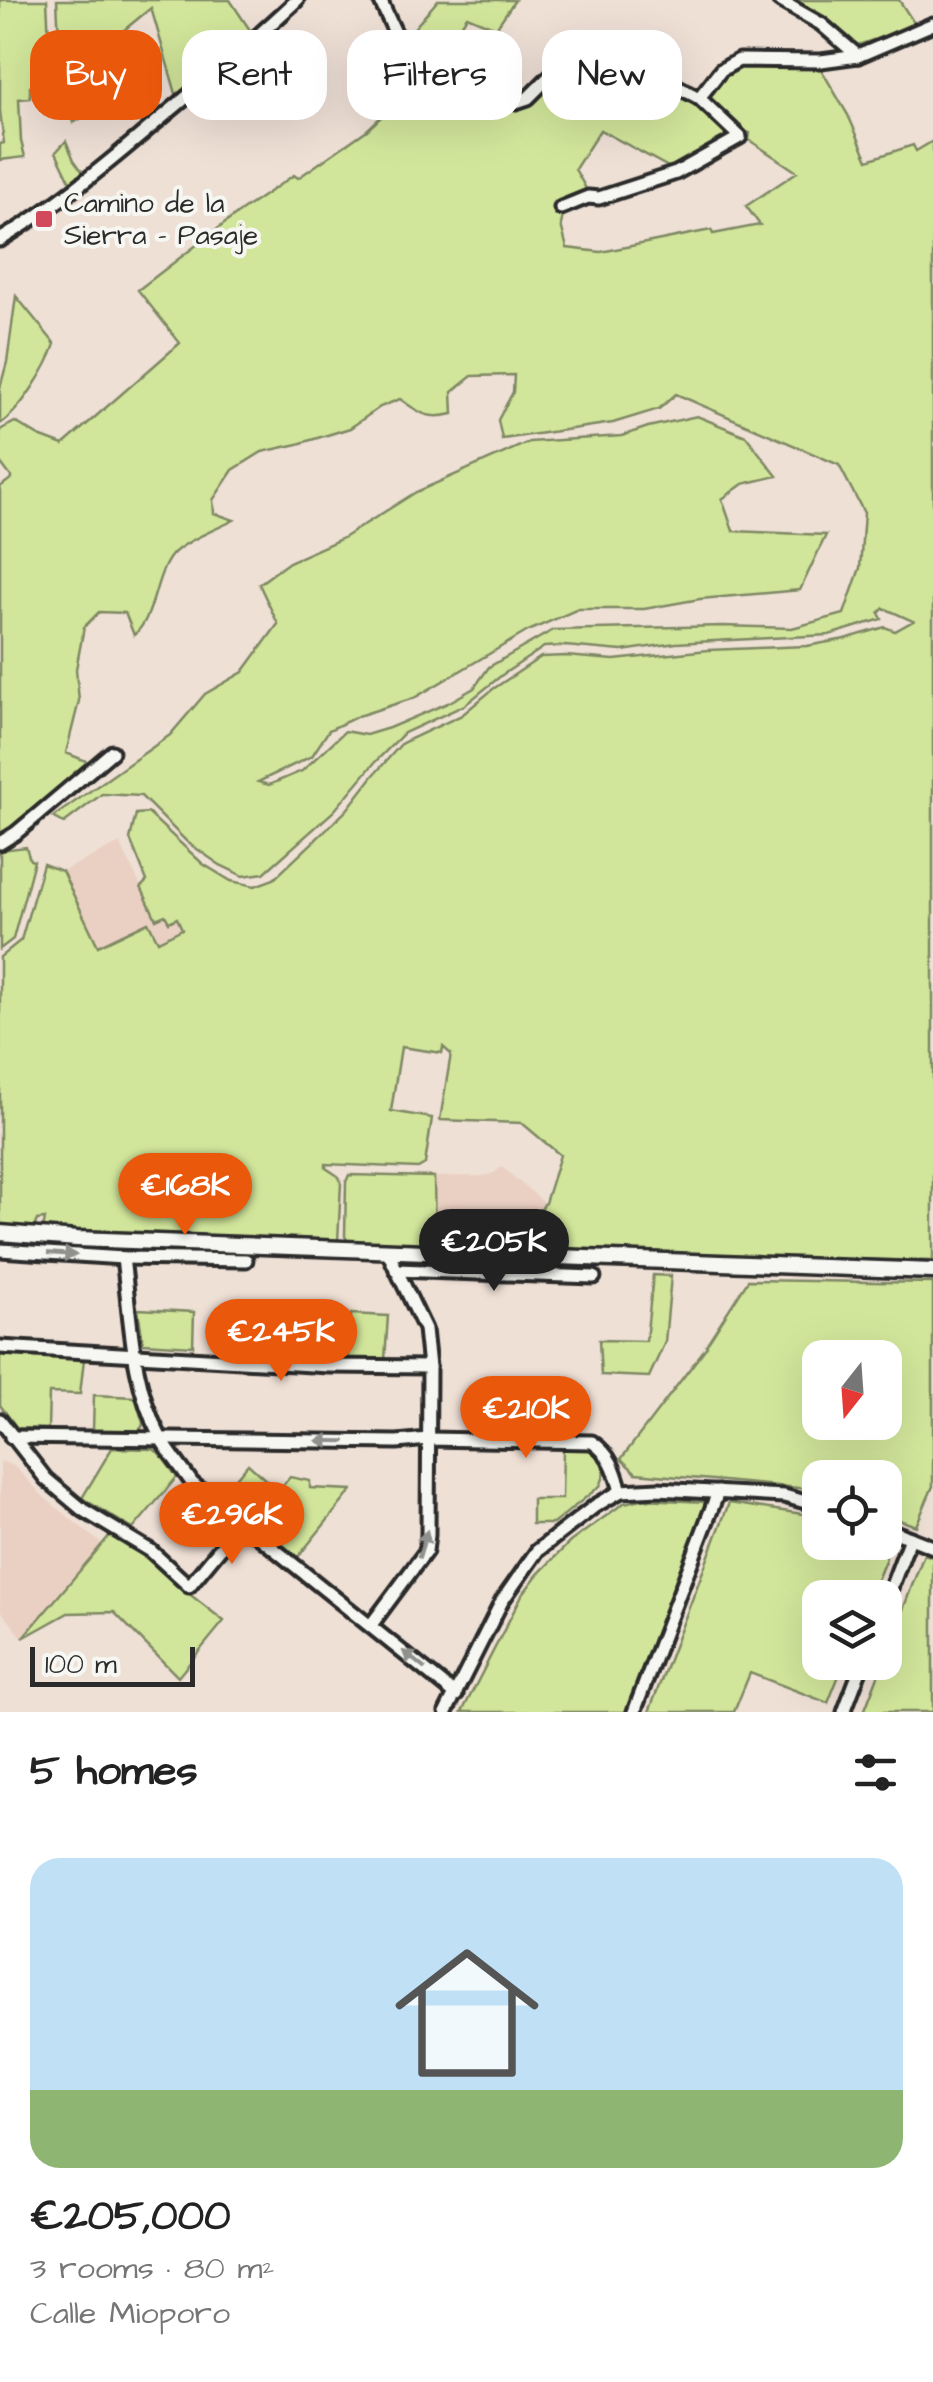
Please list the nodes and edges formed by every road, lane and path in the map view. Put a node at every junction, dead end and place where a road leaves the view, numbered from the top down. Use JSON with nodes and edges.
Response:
{"nodes":[{"id":1,"x":298,"y":0,"type":"edge"},
{"id":2,"x":380,"y":0,"type":"edge"},
{"id":3,"x":779,"y":0,"type":"edge"},
{"id":4,"x":933,"y":24,"type":"edge"},
{"id":5,"x":858,"y":56,"type":"junction"},
{"id":6,"x":699,"y":98,"type":"junction"},
{"id":7,"x":560,"y":208,"type":"dead end"},
{"id":8,"x":0,"y":240,"type":"edge"},
{"id":9,"x":112,"y":752,"type":"dead end"},
{"id":10,"x":0,"y":844,"type":"edge"},
{"id":11,"x":0,"y":1233,"type":"edge"},
{"id":12,"x":0,"y":1250,"type":"edge"},
{"id":13,"x":387,"y":1250,"type":"junction"},
{"id":14,"x":123,"y":1258,"type":"junction"},
{"id":15,"x":246,"y":1260,"type":"dead end"},
{"id":16,"x":396,"y":1270,"type":"junction"},
{"id":17,"x":933,"y":1271,"type":"edge"},
{"id":18,"x":594,"y":1278,"type":"dead end"},
{"id":19,"x":0,"y":1347,"type":"edge"},
{"id":20,"x":134,"y":1354,"type":"junction"},
{"id":21,"x":429,"y":1367,"type":"junction"},
{"id":22,"x":0,"y":1420,"type":"edge"},
{"id":23,"x":11,"y":1437,"type":"junction"},
{"id":24,"x":161,"y":1439,"type":"junction"},
{"id":25,"x":428,"y":1439,"type":"junction"},
{"id":26,"x":621,"y":1491,"type":"junction"},
{"id":27,"x":718,"y":1492,"type":"junction"},
{"id":28,"x":802,"y":1501,"type":"edge"},
{"id":29,"x":242,"y":1522,"type":"junction"},
{"id":30,"x":902,"y":1535,"type":"edge"},
{"id":31,"x":910,"y":1538,"type":"junction"},
{"id":32,"x":933,"y":1547,"type":"edge"},
{"id":33,"x":894,"y":1580,"type":"edge"},
{"id":34,"x":371,"y":1625,"type":"junction"},
{"id":35,"x":856,"y":1680,"type":"edge"},
{"id":36,"x":456,"y":1695,"type":"junction"},
{"id":37,"x":446,"y":1712,"type":"edge"},
{"id":38,"x":634,"y":1712,"type":"edge"},
{"id":39,"x":844,"y":1712,"type":"edge"}],
"edges":[{"from":1,"to":8,"type":"street"},
{"from":2,"to":6,"type":"street"},
{"from":3,"to":5,"type":"street"},
{"from":4,"to":5,"type":"street"},
{"from":5,"to":6,"type":"street"},
{"from":6,"to":7,"type":"street"},
{"from":9,"to":10,"type":"street"},
{"from":11,"to":13,"type":"street"},
{"from":12,"to":14,"type":"street","one_way":true},
{"from":13,"to":16,"type":"street"},
{"from":13,"to":17,"type":"street"},
{"from":14,"to":15,"type":"street"},
{"from":14,"to":20,"type":"street"},
{"from":16,"to":18,"type":"street"},
{"from":16,"to":21,"type":"street"},
{"from":19,"to":20,"type":"street"},
{"from":20,"to":21,"type":"street"},
{"from":20,"to":24,"type":"street"},
{"from":21,"to":25,"type":"street"},
{"from":22,"to":23,"type":"street"},
{"from":23,"to":24,"type":"street"},
{"from":23,"to":29,"type":"street"},
{"from":25,"to":24,"type":"street","one_way":true},
{"from":24,"to":29,"type":"street"},
{"from":25,"to":26,"type":"street"},
{"from":34,"to":25,"type":"street","one_way":true},
{"from":26,"to":27,"type":"street"},
{"from":26,"to":36,"type":"street"},
{"from":27,"to":28,"type":"street"},
{"from":27,"to":38,"type":"street"},
{"from":29,"to":34,"type":"street"},
{"from":30,"to":31,"type":"street"},
{"from":31,"to":32,"type":"street"},
{"from":31,"to":33,"type":"street"},
{"from":36,"to":34,"type":"street","one_way":true},
{"from":35,"to":39,"type":"street"},
{"from":36,"to":37,"type":"street"}]}
